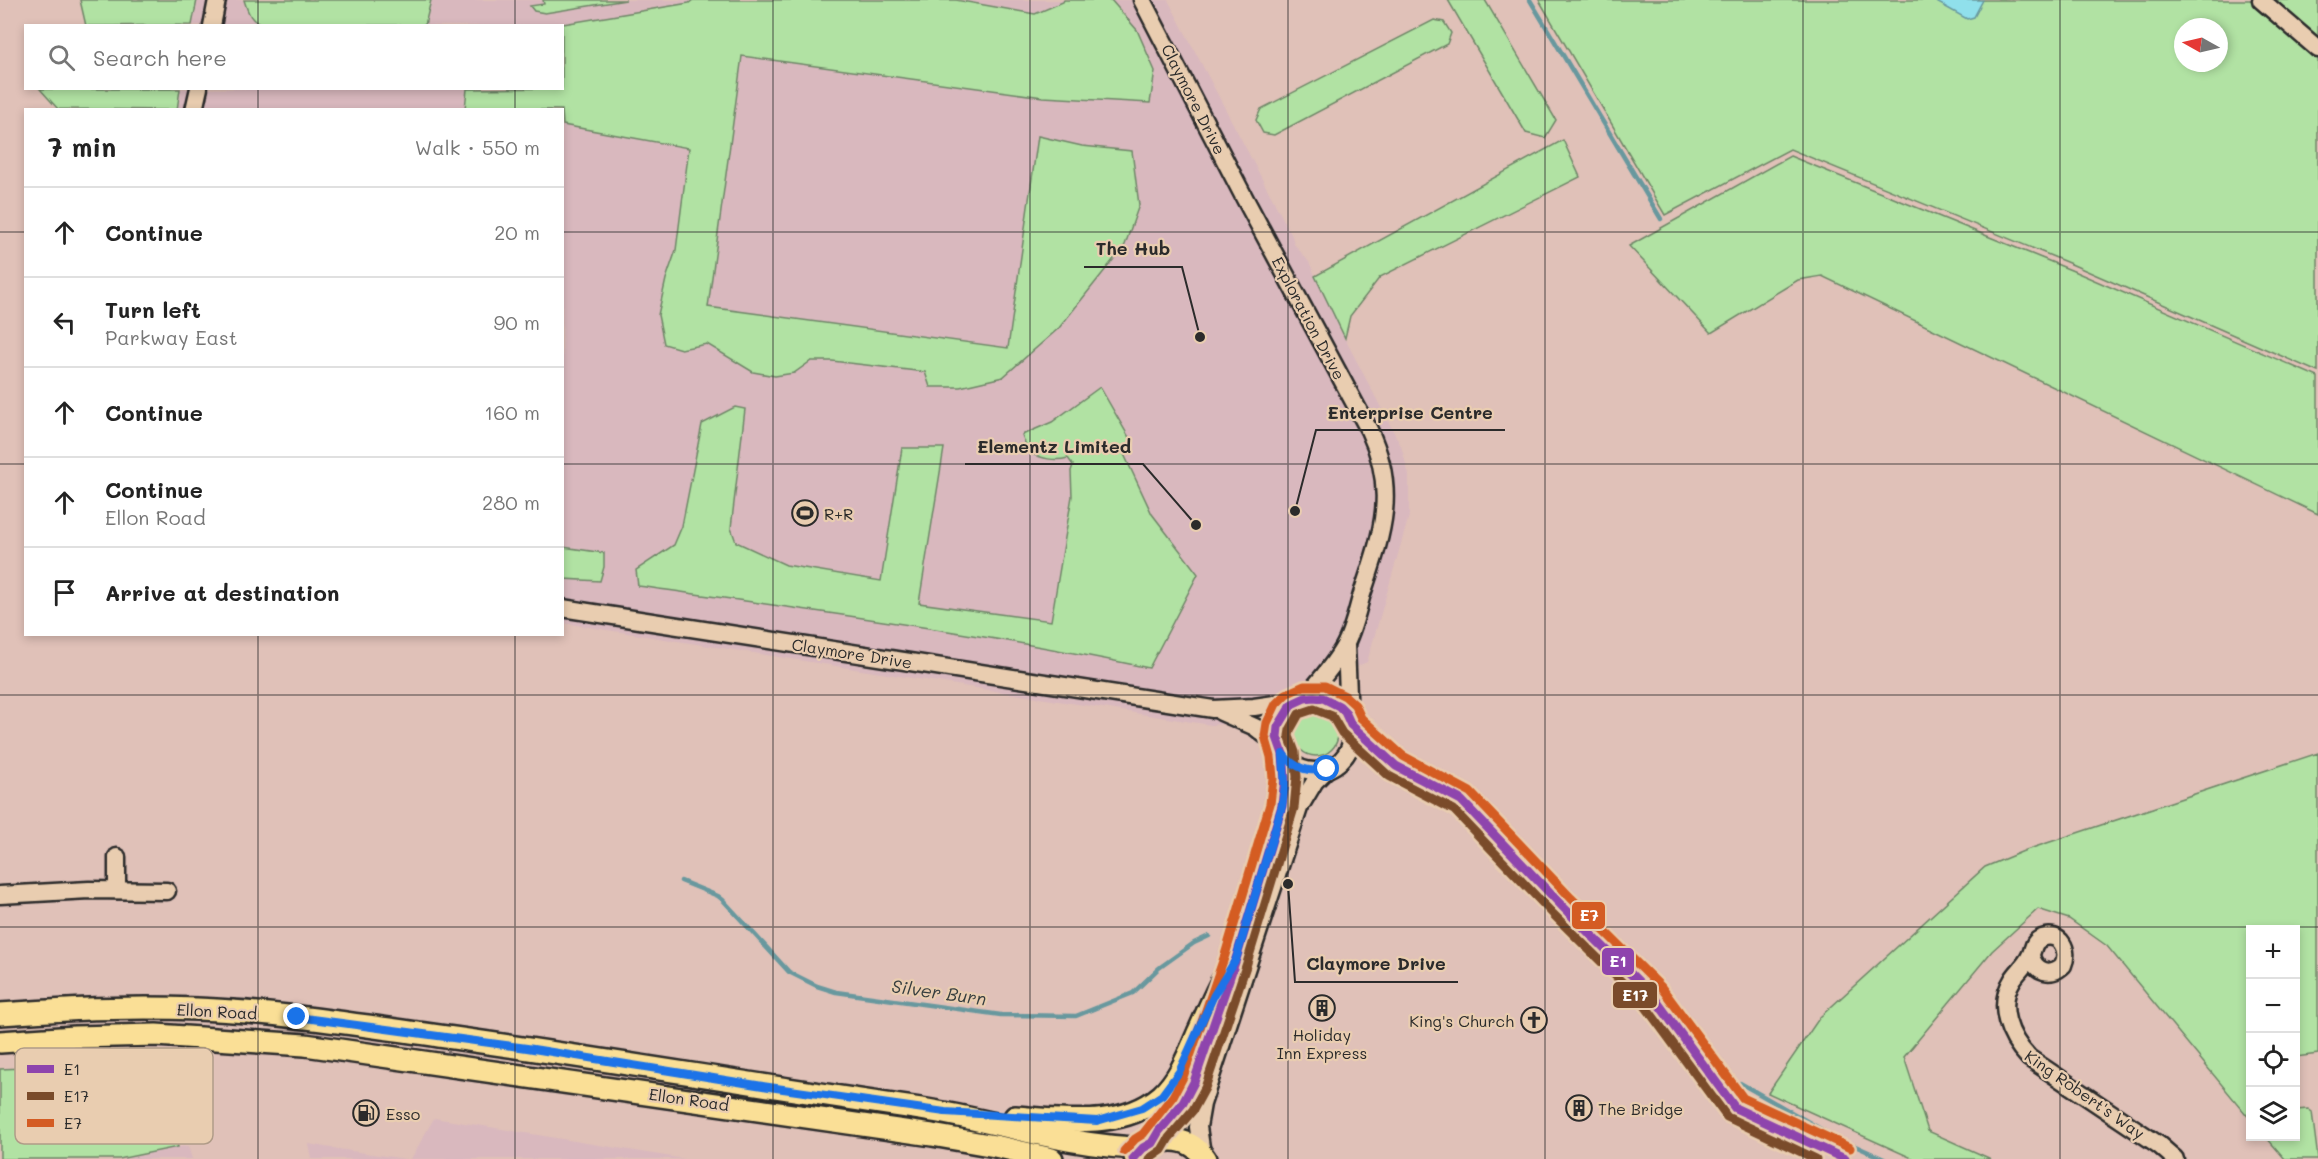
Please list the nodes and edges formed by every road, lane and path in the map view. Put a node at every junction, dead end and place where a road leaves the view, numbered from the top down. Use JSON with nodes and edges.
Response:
{"nodes":[{"id":1,"x":217,"y":0,"type":"edge"},
{"id":2,"x":1142,"y":0,"type":"edge"},
{"id":3,"x":2261,"y":0,"type":"edge"},
{"id":4,"x":212,"y":24,"type":"edge"},
{"id":5,"x":2318,"y":49,"type":"edge"},
{"id":6,"x":199,"y":90,"type":"edge"},
{"id":7,"x":194,"y":108,"type":"edge"},
{"id":8,"x":1245,"y":199,"type":"joint"},
{"id":9,"x":564,"y":608,"type":"edge"},
{"id":10,"x":1346,"y":645,"type":"junction"},
{"id":11,"x":1303,"y":699,"type":"junction"},
{"id":12,"x":1214,"y":709,"type":"junction"},
{"id":13,"x":1349,"y":720,"type":"junction"},
{"id":14,"x":1281,"y":750,"type":"junction"},
{"id":15,"x":1327,"y":769,"type":"junction"},
{"id":16,"x":117,"y":857,"type":"dead end"},
{"id":17,"x":117,"y":890,"type":"junction"},
{"id":18,"x":167,"y":891,"type":"dead end"},
{"id":19,"x":0,"y":895,"type":"edge"},
{"id":20,"x":2031,"y":956,"type":"dead end"},
{"id":21,"x":1236,"y":959,"type":"junction"},
{"id":22,"x":0,"y":1014,"type":"edge"},
{"id":23,"x":0,"y":1042,"type":"edge"},
{"id":24,"x":945,"y":1112,"type":"junction"},
{"id":25,"x":1143,"y":1150,"type":"edge"},
{"id":26,"x":1204,"y":1157,"type":"edge"},
{"id":27,"x":1052,"y":1159,"type":"edge"},
{"id":28,"x":2175,"y":1159,"type":"edge"}],
"edges":[{"from":1,"to":4,"type":"street"},
{"from":2,"to":8,"type":"street","name":"Claymore Drive"},
{"from":3,"to":5,"type":"street"},
{"from":6,"to":7,"type":"street"},
{"from":8,"to":10,"type":"street","name":"Exploration Drive"},
{"from":9,"to":12,"type":"street","name":"Claymore Drive"},
{"from":10,"to":11,"type":"street","name":"Exploration Drive"},
{"from":10,"to":13,"type":"street","name":"Exploration Drive"},
{"from":11,"to":12,"type":"street","name":"Claymore Drive"},
{"from":11,"to":13,"type":"street"},
{"from":11,"to":14,"type":"street"},
{"from":12,"to":14,"type":"street","name":"Claymore Drive"},
{"from":13,"to":15,"type":"street"},
{"from":14,"to":15,"type":"street"},
{"from":14,"to":21,"type":"street"},
{"from":15,"to":26,"type":"street"},
{"from":16,"to":17,"type":"street"},
{"from":17,"to":18,"type":"street"},
{"from":17,"to":19,"type":"street"},
{"from":20,"to":28,"type":"street","name":"King Robert's Way"},
{"from":21,"to":24,"type":"main road"},
{"from":21,"to":25,"type":"street"},
{"from":22,"to":24,"type":"main road","name":"Ellon Road"},
{"from":23,"to":27,"type":"main road","name":"Ellon Road"},
{"from":24,"to":25,"type":"main road","name":"Ellon Road"},
{"from":25,"to":26,"type":"main road","name":"Ellon Road"}]}
